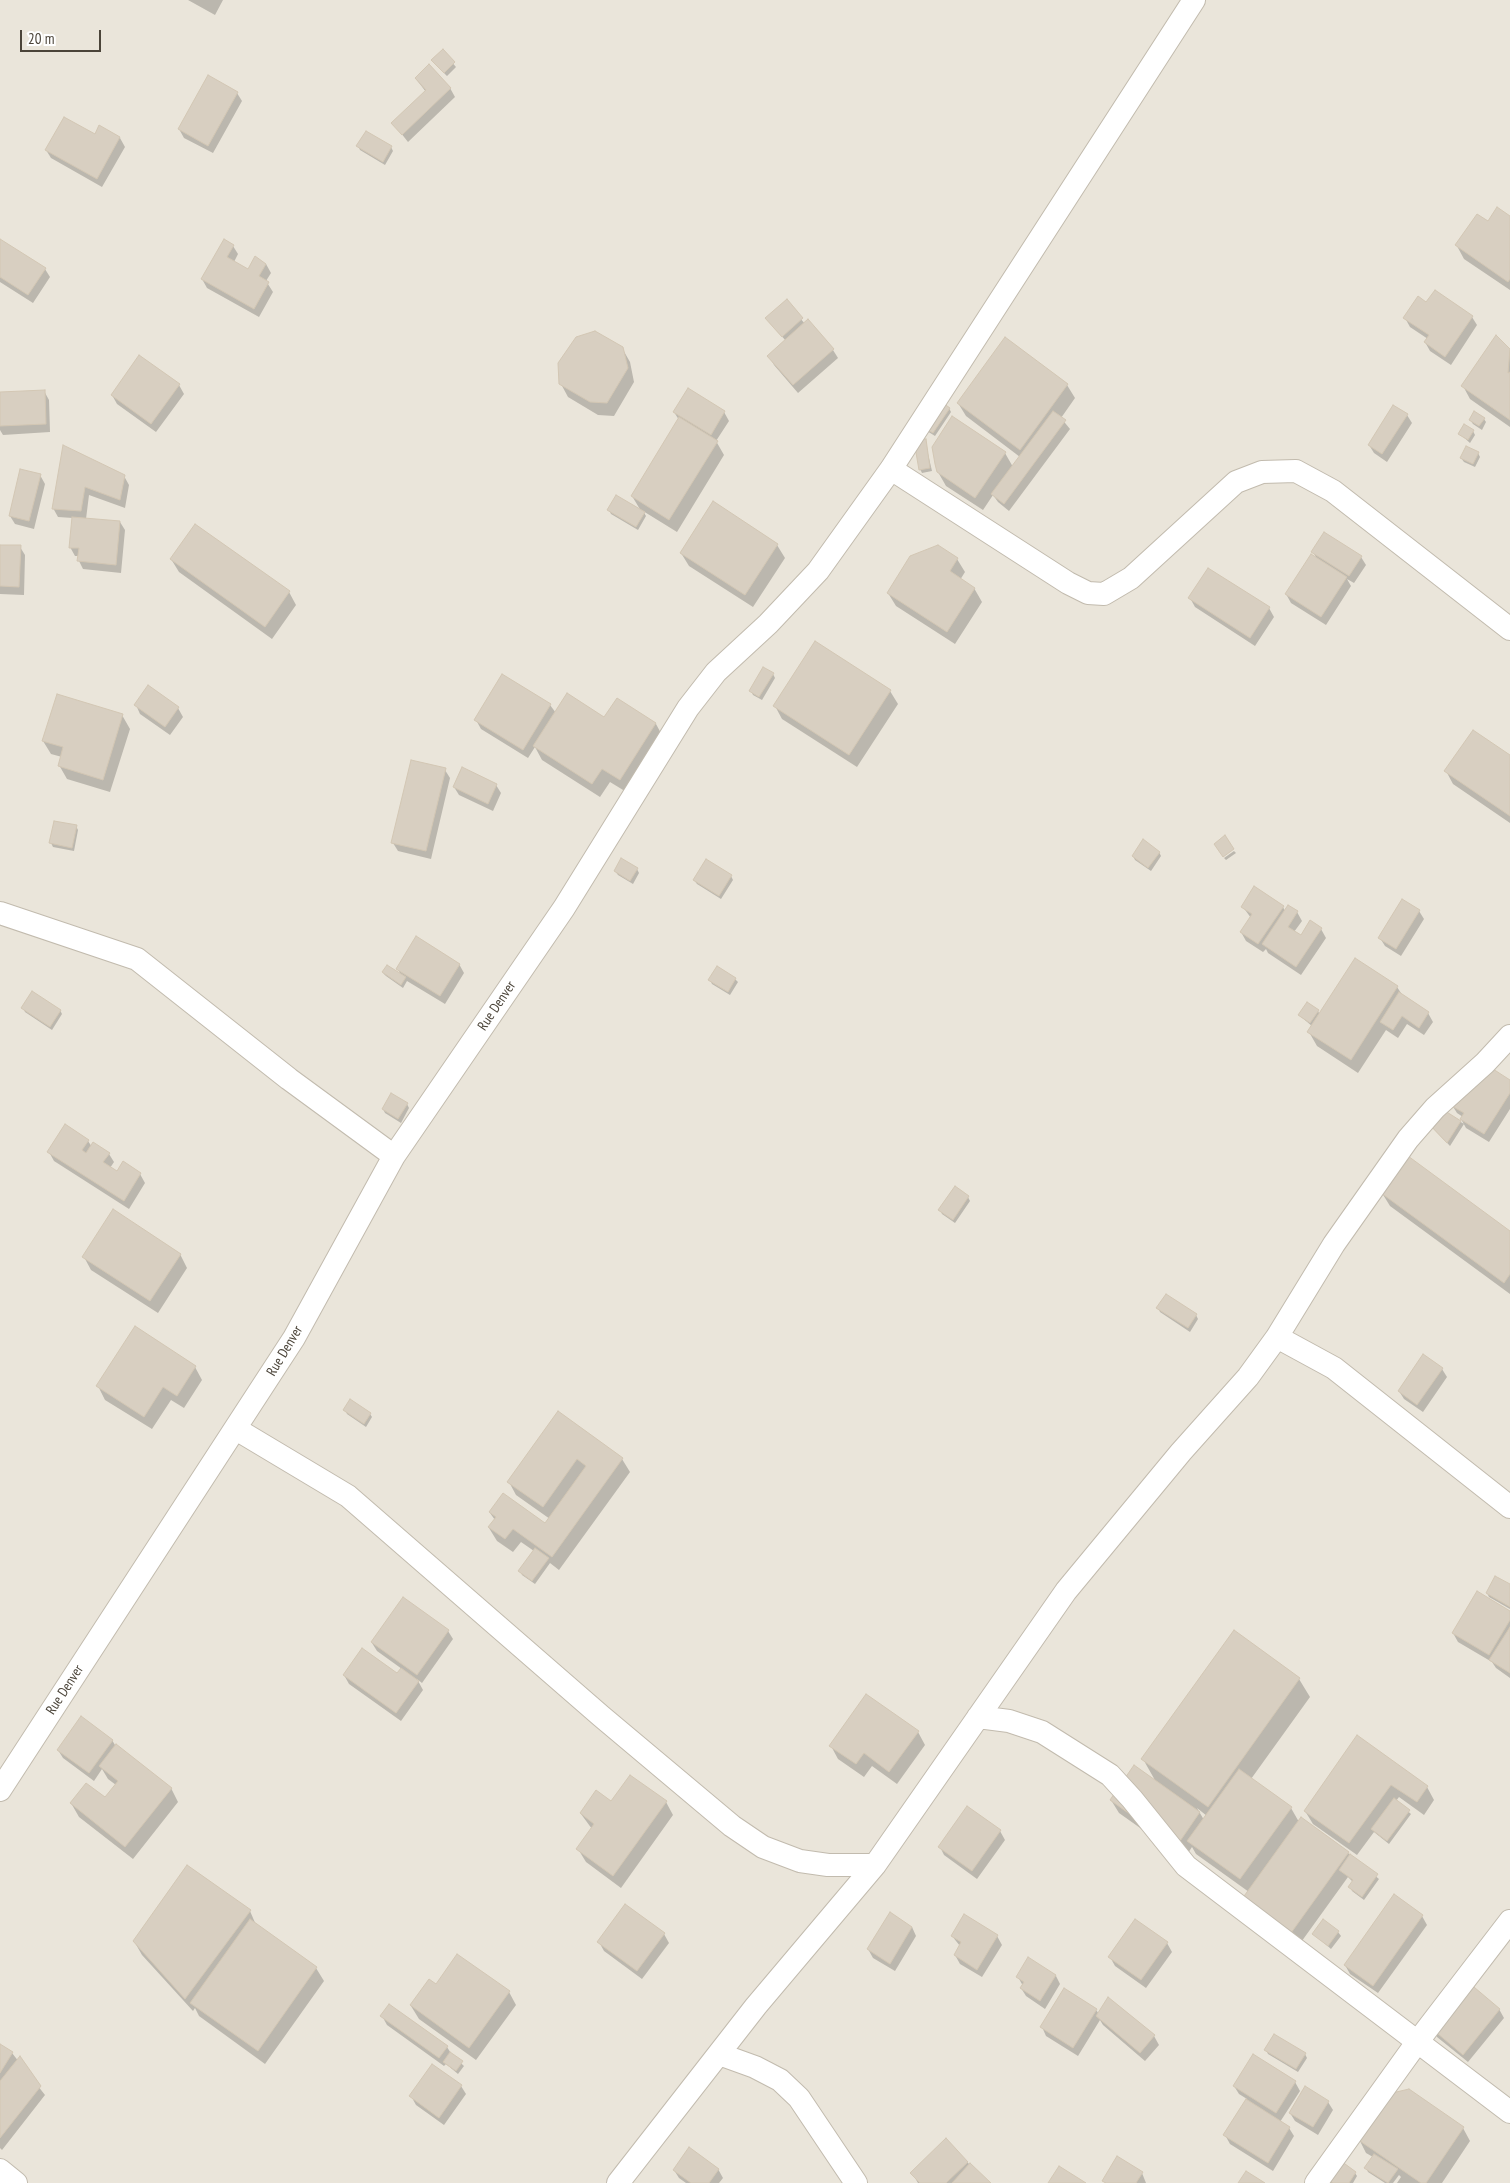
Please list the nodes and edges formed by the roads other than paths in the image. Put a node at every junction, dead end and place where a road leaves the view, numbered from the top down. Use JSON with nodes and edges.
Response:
{"nodes":[{"id":1,"x":1194,"y":0,"type":"edge"},
{"id":2,"x":891,"y":469,"type":"junction"},
{"id":3,"x":1510,"y":629,"type":"edge"},
{"id":4,"x":0,"y":913,"type":"edge"},
{"id":5,"x":1510,"y":1036,"type":"edge"},
{"id":6,"x":394,"y":1156,"type":"junction"},
{"id":7,"x":1277,"y":1337,"type":"junction"},
{"id":8,"x":236,"y":1429,"type":"junction"},
{"id":9,"x":1510,"y":1507,"type":"edge"},
{"id":10,"x":978,"y":1717,"type":"junction"},
{"id":11,"x":0,"y":1790,"type":"edge"},
{"id":12,"x":875,"y":1865,"type":"junction"},
{"id":13,"x":1510,"y":1921,"type":"edge"},
{"id":14,"x":1418,"y":2041,"type":"junction"},
{"id":15,"x":719,"y":2054,"type":"junction"},
{"id":16,"x":1510,"y":2112,"type":"edge"},
{"id":17,"x":0,"y":2170,"type":"edge"},
{"id":18,"x":16,"y":2183,"type":"edge"},
{"id":19,"x":618,"y":2183,"type":"edge"},
{"id":20,"x":856,"y":2183,"type":"edge"},
{"id":21,"x":1316,"y":2183,"type":"edge"}],
"edges":[{"from":1,"to":2,"type":"street","name":"Rue Denver"},
{"from":2,"to":3,"type":"street"},
{"from":2,"to":6,"type":"street","name":"Rue Denver"},
{"from":4,"to":6,"type":"street"},
{"from":5,"to":7,"type":"street"},
{"from":6,"to":8,"type":"street","name":"Rue Denver"},
{"from":7,"to":9,"type":"street"},
{"from":7,"to":10,"type":"street"},
{"from":8,"to":11,"type":"street","name":"Rue Denver"},
{"from":8,"to":12,"type":"street"},
{"from":10,"to":12,"type":"street"},
{"from":10,"to":14,"type":"street"},
{"from":12,"to":15,"type":"street"},
{"from":13,"to":14,"type":"street"},
{"from":14,"to":16,"type":"street"},
{"from":14,"to":21,"type":"street"},
{"from":15,"to":19,"type":"street"},
{"from":15,"to":20,"type":"street"},
{"from":17,"to":18,"type":"street"}]}
